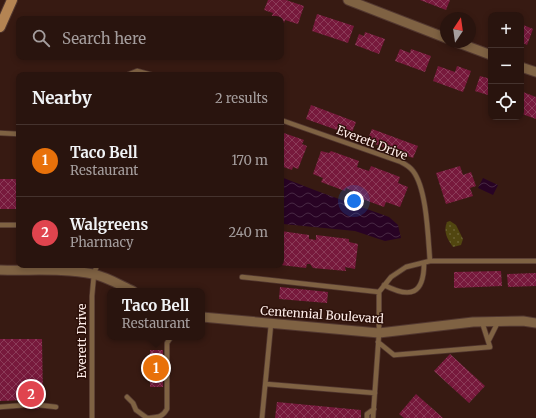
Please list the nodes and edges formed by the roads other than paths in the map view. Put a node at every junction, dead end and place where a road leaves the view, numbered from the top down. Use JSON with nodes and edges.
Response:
{"nodes":[{"id":1,"x":12,"y":0,"type":"edge"},
{"id":2,"x":348,"y":0,"type":"edge"},
{"id":3,"x":0,"y":27,"type":"edge"},
{"id":4,"x":440,"y":36,"type":"edge"},
{"id":5,"x":471,"y":48,"type":"edge"},
{"id":6,"x":488,"y":55,"type":"edge"},
{"id":7,"x":524,"y":68,"type":"edge"},
{"id":8,"x":536,"y":72,"type":"edge"},
{"id":9,"x":284,"y":121,"type":"edge"},
{"id":10,"x":0,"y":133,"type":"edge"},
{"id":11,"x":16,"y":134,"type":"edge"},
{"id":12,"x":0,"y":225,"type":"edge"},
{"id":13,"x":16,"y":225,"type":"edge"},
{"id":14,"x":430,"y":261,"type":"junction"},
{"id":15,"x":536,"y":261,"type":"edge"},
{"id":16,"x":424,"y":263,"type":"junction"},
{"id":17,"x":0,"y":270,"type":"edge"},
{"id":18,"x":96,"y":270,"type":"edge"},
{"id":19,"x":242,"y":277,"type":"dead end"},
{"id":20,"x":384,"y":285,"type":"junction"},
{"id":21,"x":127,"y":288,"type":"edge"},
{"id":22,"x":380,"y":292,"type":"junction"},
{"id":23,"x":205,"y":317,"type":"edge"},
{"id":24,"x":498,"y":321,"type":"junction"},
{"id":25,"x":482,"y":322,"type":"junction"},
{"id":26,"x":536,"y":323,"type":"edge"},
{"id":27,"x":271,"y":324,"type":"junction"},
{"id":28,"x":379,"y":338,"type":"junction"},
{"id":29,"x":169,"y":340,"type":"edge"},
{"id":30,"x":489,"y":340,"type":"junction"},
{"id":31,"x":266,"y":384,"type":"junction"},
{"id":32,"x":375,"y":393,"type":"junction"},
{"id":33,"x":127,"y":397,"type":"dead end"},
{"id":34,"x":26,"y":405,"type":"dead end"},
{"id":35,"x":39,"y":405,"type":"dead end"},
{"id":36,"x":0,"y":407,"type":"edge"},
{"id":37,"x":56,"y":407,"type":"dead end"},
{"id":38,"x":374,"y":409,"type":"junction"},
{"id":39,"x":92,"y":418,"type":"edge"},
{"id":40,"x":148,"y":418,"type":"edge"},
{"id":41,"x":262,"y":418,"type":"edge"},
{"id":42,"x":367,"y":418,"type":"edge"},
{"id":43,"x":373,"y":418,"type":"edge"}],
"edges":[{"from":1,"to":3,"type":"main road"},
{"from":2,"to":4,"type":"street"},
{"from":5,"to":6,"type":"street"},
{"from":7,"to":8,"type":"street"},
{"from":9,"to":14,"type":"lane","name":"Everett Drive"},
{"from":10,"to":11,"type":"lane"},
{"from":12,"to":13,"type":"lane"},
{"from":14,"to":15,"type":"lane"},
{"from":14,"to":16,"type":"lane"},
{"from":16,"to":20,"type":"lane"},
{"from":16,"to":20,"type":"lane"},
{"from":17,"to":18,"type":"street"},
{"from":18,"to":21,"type":"street"},
{"from":18,"to":39,"type":"lane","name":"Everett Drive"},
{"from":19,"to":22,"type":"lane"},
{"from":20,"to":22,"type":"lane"},
{"from":22,"to":28,"type":"lane"},
{"from":23,"to":27,"type":"street","name":"Centennial Boulevard"},
{"from":24,"to":25,"type":"street","name":"Centennial Boulevard"},
{"from":24,"to":26,"type":"street","name":"Centennial Boulevard"},
{"from":24,"to":30,"type":"lane"},
{"from":25,"to":28,"type":"street","name":"Centennial Boulevard"},
{"from":25,"to":30,"type":"lane"},
{"from":27,"to":28,"type":"street","name":"Centennial Boulevard"},
{"from":27,"to":31,"type":"lane"},
{"from":28,"to":30,"type":"lane"},
{"from":28,"to":32,"type":"lane"},
{"from":29,"to":40,"type":"lane"},
{"from":31,"to":32,"type":"lane"},
{"from":31,"to":41,"type":"lane"},
{"from":32,"to":38,"type":"lane"},
{"from":33,"to":40,"type":"lane"},
{"from":34,"to":36,"type":"lane"},
{"from":35,"to":37,"type":"lane"},
{"from":38,"to":42,"type":"lane"},
{"from":38,"to":43,"type":"lane"}]}
